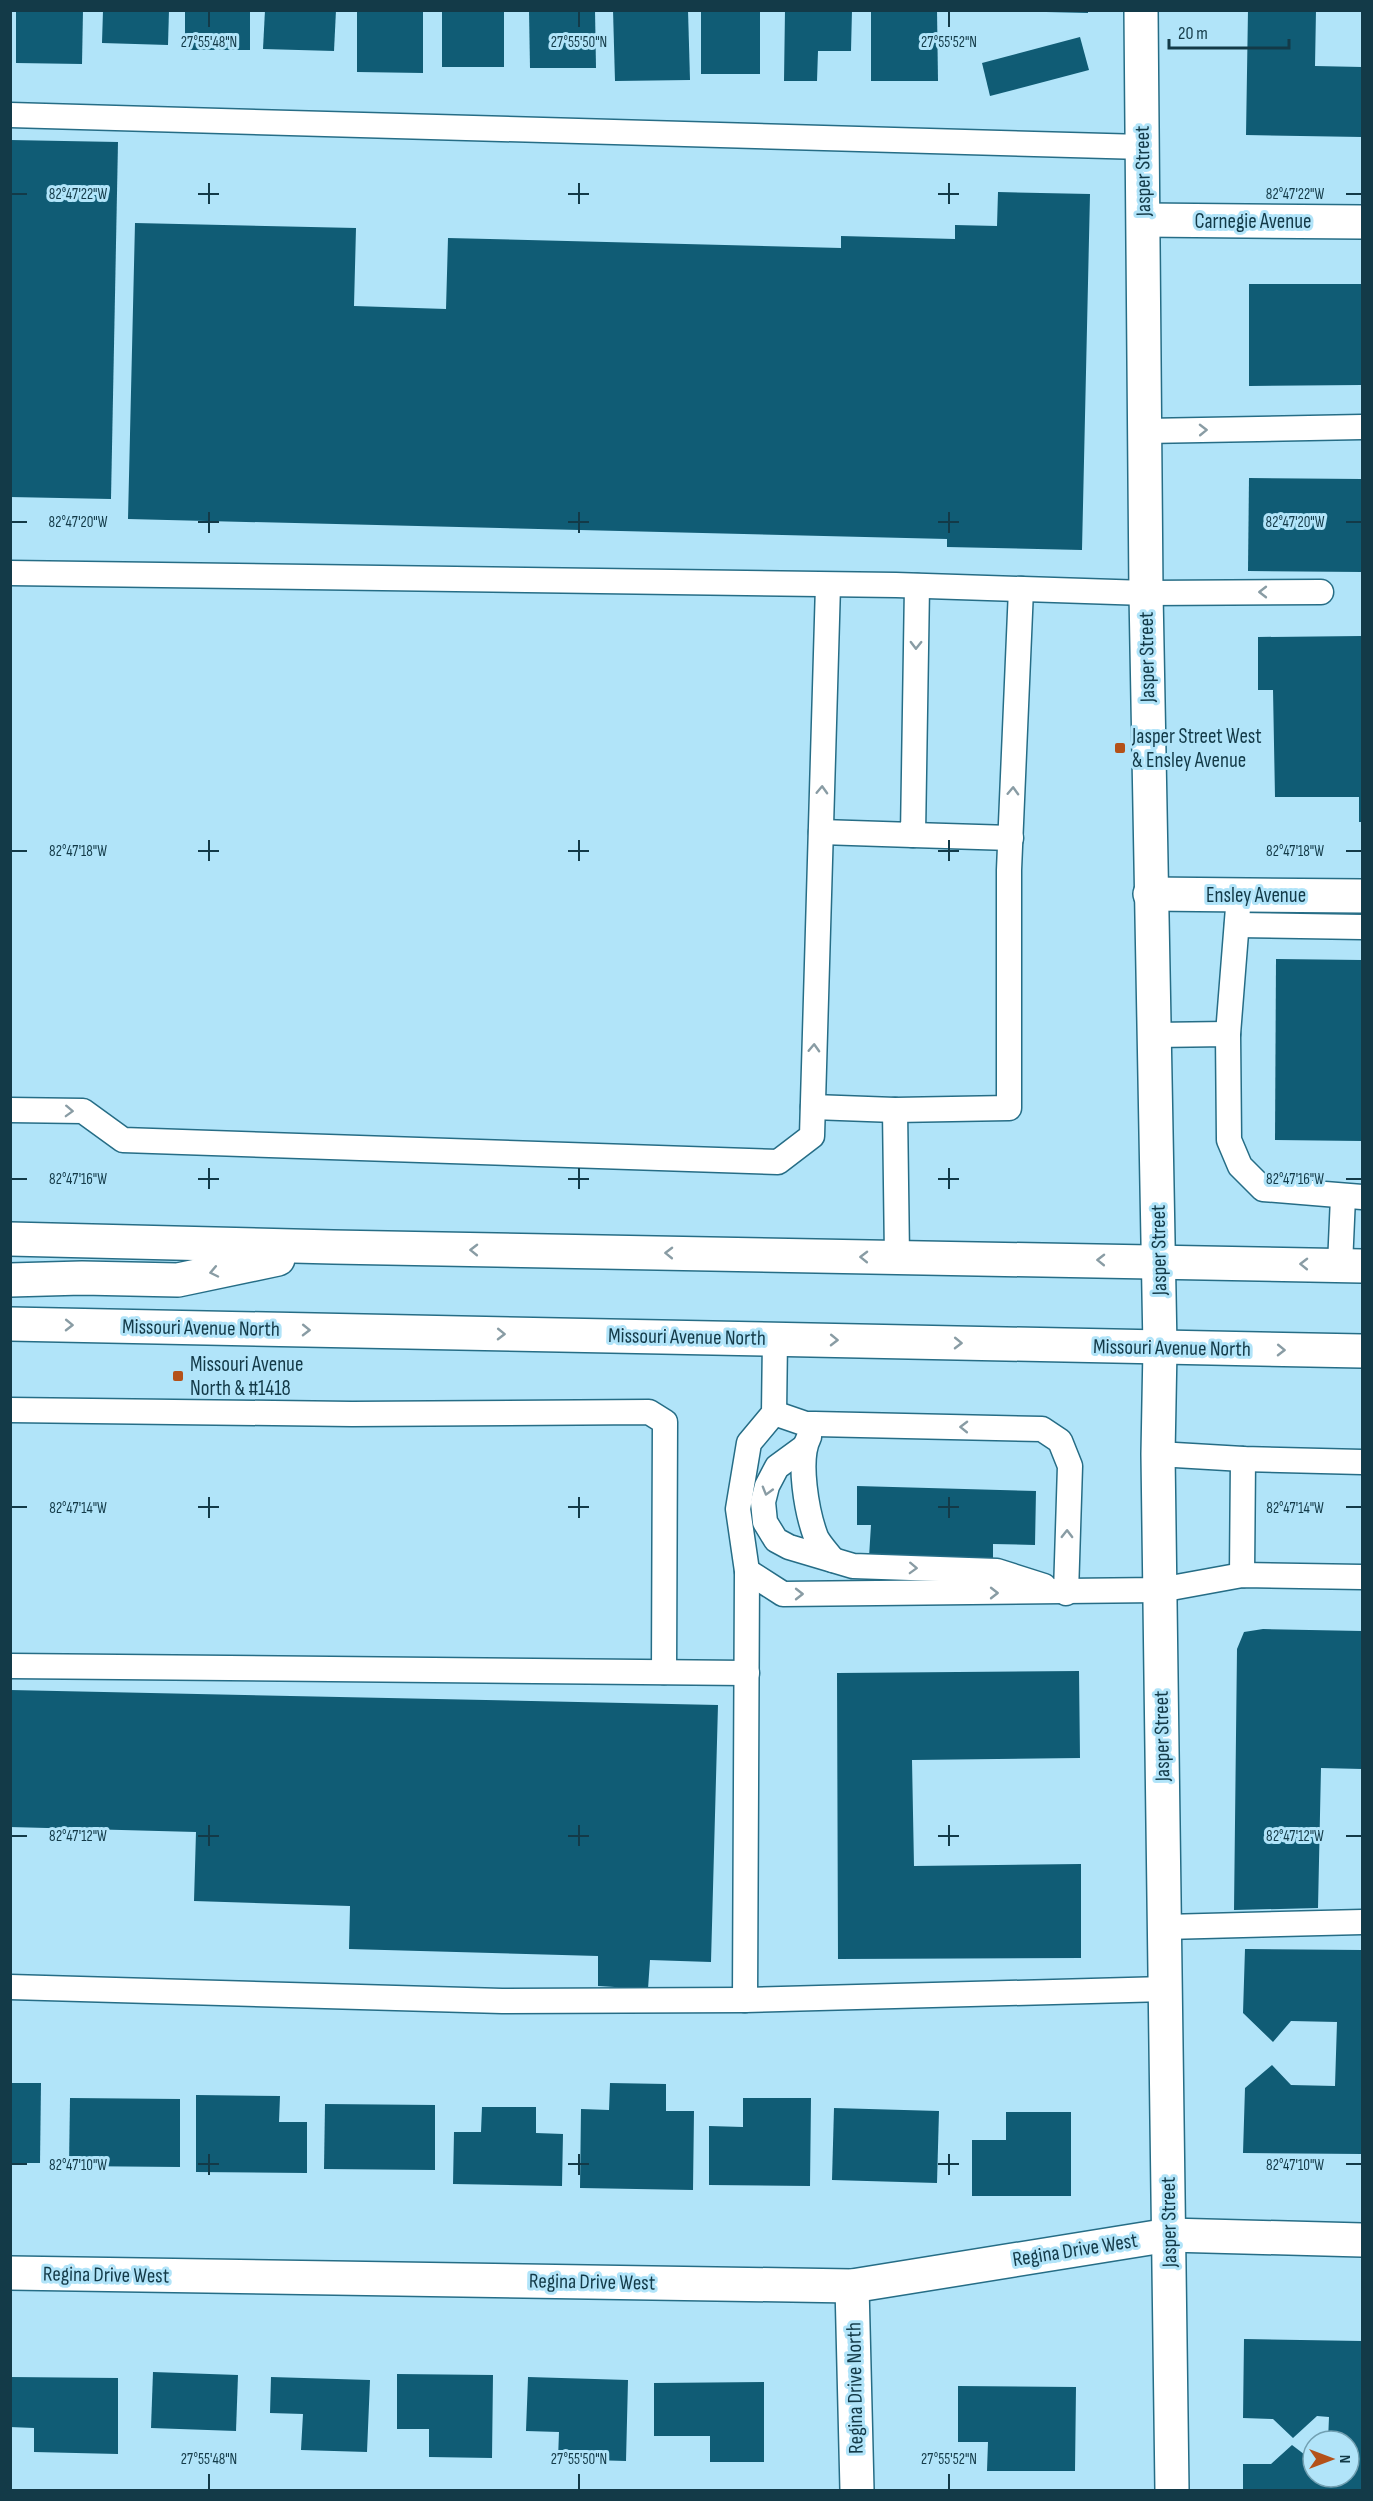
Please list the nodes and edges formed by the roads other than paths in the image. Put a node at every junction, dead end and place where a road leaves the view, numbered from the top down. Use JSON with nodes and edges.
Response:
{"nodes":[{"id":1,"x":1141,"y":10,"type":"edge"},
{"id":2,"x":10,"y":115,"type":"edge"},
{"id":3,"x":1143,"y":147,"type":"junction"},
{"id":4,"x":1144,"y":220,"type":"junction"},
{"id":5,"x":1362,"y":222,"type":"edge"},
{"id":6,"x":1362,"y":427,"type":"edge"},
{"id":7,"x":1145,"y":431,"type":"junction"},
{"id":8,"x":10,"y":573,"type":"edge"},
{"id":9,"x":828,"y":585,"type":"junction"},
{"id":10,"x":917,"y":586,"type":"junction"},
{"id":11,"x":1021,"y":589,"type":"junction"},
{"id":12,"x":1321,"y":592,"type":"dead end"},
{"id":13,"x":1146,"y":593,"type":"junction"},
{"id":14,"x":821,"y":832,"type":"junction"},
{"id":15,"x":913,"y":835,"type":"junction"},
{"id":16,"x":1011,"y":838,"type":"junction"},
{"id":17,"x":1150,"y":894,"type":"junction"},
{"id":18,"x":1362,"y":896,"type":"edge"},
{"id":19,"x":1238,"y":910,"type":"junction"},
{"id":20,"x":1362,"y":927,"type":"edge"},
{"id":21,"x":1228,"y":1034,"type":"junction"},
{"id":22,"x":1154,"y":1035,"type":"junction"},
{"id":23,"x":813,"y":1107,"type":"junction"},
{"id":24,"x":10,"y":1110,"type":"edge"},
{"id":25,"x":895,"y":1110,"type":"junction"},
{"id":26,"x":1353,"y":1197,"type":"edge"},
{"id":27,"x":10,"y":1239,"type":"edge"},
{"id":28,"x":333,"y":1247,"type":"junction"},
{"id":29,"x":897,"y":1257,"type":"junction"},
{"id":30,"x":1160,"y":1261,"type":"junction"},
{"id":31,"x":1351,"y":1265,"type":"edge"},
{"id":32,"x":10,"y":1280,"type":"edge"},
{"id":33,"x":10,"y":1324,"type":"edge"},
{"id":34,"x":775,"y":1339,"type":"junction"},
{"id":35,"x":1160,"y":1348,"type":"junction"},
{"id":36,"x":1362,"y":1352,"type":"edge"},
{"id":37,"x":10,"y":1410,"type":"edge"},
{"id":38,"x":774,"y":1413,"type":"junction"},
{"id":39,"x":815,"y":1424,"type":"junction"},
{"id":40,"x":803,"y":1448,"type":"junction"},
{"id":41,"x":1158,"y":1454,"type":"junction"},
{"id":42,"x":1243,"y":1459,"type":"junction"},
{"id":43,"x":1362,"y":1462,"type":"edge"},
{"id":44,"x":833,"y":1560,"type":"junction"},
{"id":45,"x":747,"y":1571,"type":"junction"},
{"id":46,"x":1242,"y":1575,"type":"junction"},
{"id":47,"x":1362,"y":1577,"type":"edge"},
{"id":48,"x":1160,"y":1590,"type":"junction"},
{"id":49,"x":1066,"y":1593,"type":"junction"},
{"id":50,"x":10,"y":1666,"type":"edge"},
{"id":51,"x":664,"y":1672,"type":"junction"},
{"id":52,"x":747,"y":1673,"type":"junction"},
{"id":53,"x":1362,"y":1922,"type":"edge"},
{"id":54,"x":1165,"y":1927,"type":"junction"},
{"id":55,"x":10,"y":1987,"type":"edge"},
{"id":56,"x":1166,"y":1989,"type":"junction"},
{"id":57,"x":746,"y":2000,"type":"junction"},
{"id":58,"x":1169,"y":2235,"type":"junction"},
{"id":59,"x":1362,"y":2240,"type":"edge"},
{"id":60,"x":10,"y":2273,"type":"edge"},
{"id":61,"x":852,"y":2286,"type":"junction"},
{"id":62,"x":857,"y":2490,"type":"edge"},
{"id":63,"x":1172,"y":2490,"type":"edge"}],
"edges":[{"from":1,"to":3,"type":"street","name":"Jasper Street"},
{"from":2,"to":3,"type":"lane"},
{"from":3,"to":4,"type":"street","name":"Jasper Street"},
{"from":4,"to":5,"type":"street","name":"Carnegie Avenue"},
{"from":4,"to":7,"type":"street","name":"Jasper Street"},
{"from":7,"to":6,"type":"lane","one_way":true},
{"from":7,"to":13,"type":"street","name":"Jasper Street"},
{"from":8,"to":9,"type":"lane"},
{"from":9,"to":10,"type":"lane"},
{"from":14,"to":9,"type":"lane","one_way":true},
{"from":10,"to":11,"type":"lane"},
{"from":10,"to":15,"type":"lane","one_way":true},
{"from":11,"to":13,"type":"lane"},
{"from":16,"to":11,"type":"lane","one_way":true},
{"from":12,"to":13,"type":"lane","one_way":true},
{"from":13,"to":17,"type":"street","name":"Jasper Street"},
{"from":14,"to":15,"type":"lane"},
{"from":23,"to":14,"type":"lane","one_way":true},
{"from":15,"to":16,"type":"lane"},
{"from":16,"to":25,"type":"lane"},
{"from":17,"to":19,"type":"street","name":"Ensley Avenue"},
{"from":17,"to":22,"type":"street","name":"Jasper Street"},
{"from":18,"to":19,"type":"street","name":"Ensley Avenue"},
{"from":19,"to":20,"type":"lane"},
{"from":19,"to":21,"type":"lane"},
{"from":21,"to":22,"type":"lane"},
{"from":21,"to":26,"type":"lane"},
{"from":22,"to":30,"type":"street","name":"Jasper Street"},
{"from":24,"to":23,"type":"lane","one_way":true},
{"from":23,"to":25,"type":"lane"},
{"from":25,"to":29,"type":"lane"},
{"from":26,"to":31,"type":"lane"},
{"from":27,"to":28,"type":"street"},
{"from":29,"to":28,"type":"street","one_way":true},
{"from":28,"to":32,"type":"street","one_way":true},
{"from":30,"to":29,"type":"street","one_way":true},
{"from":31,"to":30,"type":"street","one_way":true},
{"from":30,"to":35,"type":"street","name":"Jasper Street"},
{"from":33,"to":34,"type":"street","name":"Missouri Avenue North","one_way":true},
{"from":34,"to":35,"type":"street","name":"Missouri Avenue North","one_way":true},
{"from":34,"to":38,"type":"lane"},
{"from":35,"to":36,"type":"street","name":"Missouri Avenue North","one_way":true},
{"from":35,"to":41,"type":"street","name":"Jasper Street"},
{"from":37,"to":51,"type":"lane"},
{"from":38,"to":39,"type":"lane"},
{"from":38,"to":45,"type":"lane"},
{"from":39,"to":40,"type":"lane"},
{"from":49,"to":39,"type":"lane","one_way":true},
{"from":40,"to":44,"type":"lane"},
{"from":40,"to":44,"type":"lane","one_way":true},
{"from":41,"to":42,"type":"lane"},
{"from":41,"to":48,"type":"street","name":"Jasper Street"},
{"from":42,"to":43,"type":"lane"},
{"from":42,"to":46,"type":"lane"},
{"from":44,"to":49,"type":"lane","one_way":true},
{"from":45,"to":49,"type":"lane","one_way":true},
{"from":45,"to":52,"type":"lane"},
{"from":46,"to":47,"type":"lane"},
{"from":46,"to":48,"type":"lane"},
{"from":48,"to":49,"type":"lane"},
{"from":48,"to":54,"type":"street","name":"Jasper Street"},
{"from":50,"to":51,"type":"lane"},
{"from":51,"to":52,"type":"lane"},
{"from":52,"to":57,"type":"lane"},
{"from":53,"to":54,"type":"lane"},
{"from":54,"to":56,"type":"street","name":"Jasper Street"},
{"from":55,"to":57,"type":"lane"},
{"from":56,"to":57,"type":"lane"},
{"from":56,"to":58,"type":"street","name":"Jasper Street"},
{"from":58,"to":59,"type":"street","name":"Regina Drive West"},
{"from":58,"to":61,"type":"street","name":"Regina Drive West"},
{"from":58,"to":63,"type":"street","name":"Jasper Street"},
{"from":60,"to":61,"type":"street","name":"Regina Drive West"},
{"from":61,"to":62,"type":"street","name":"Regina Drive North"}]}
